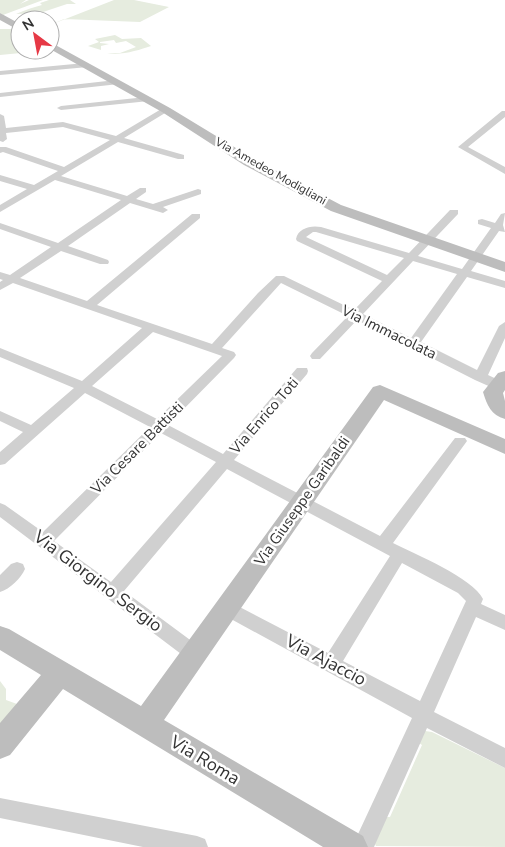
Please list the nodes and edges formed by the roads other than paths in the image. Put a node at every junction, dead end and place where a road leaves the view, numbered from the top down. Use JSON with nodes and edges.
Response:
{"nodes":[{"id":1,"x":60,"y":51,"type":"edge"},
{"id":2,"x":85,"y":65,"type":"junction"},
{"id":3,"x":0,"y":74,"type":"edge"},
{"id":4,"x":54,"y":79,"type":"junction"},
{"id":5,"x":116,"y":82,"type":"junction"},
{"id":6,"x":0,"y":95,"type":"edge"},
{"id":7,"x":146,"y":99,"type":"junction"},
{"id":8,"x":61,"y":108,"type":"junction"},
{"id":9,"x":166,"y":110,"type":"junction"},
{"id":10,"x":505,"y":113,"type":"edge"},
{"id":11,"x":0,"y":116,"type":"edge"},
{"id":12,"x":63,"y":124,"type":"junction"},
{"id":13,"x":2,"y":131,"type":"junction"},
{"id":14,"x":116,"y":139,"type":"junction"},
{"id":15,"x":2,"y":150,"type":"edge"},
{"id":16,"x":181,"y":157,"type":"dead end"},
{"id":17,"x":65,"y":170,"type":"junction"},
{"id":18,"x":505,"y":171,"type":"edge"},
{"id":19,"x":54,"y":177,"type":"junction"},
{"id":20,"x":0,"y":178,"type":"edge"},
{"id":21,"x":34,"y":188,"type":"junction"},
{"id":22,"x":142,"y":190,"type":"dead end"},
{"id":23,"x":198,"y":192,"type":"dead end"},
{"id":24,"x":129,"y":200,"type":"junction"},
{"id":25,"x":153,"y":207,"type":"junction"},
{"id":26,"x":0,"y":209,"type":"edge"},
{"id":27,"x":163,"y":210,"type":"dead end"},
{"id":28,"x":454,"y":212,"type":"dead end"},
{"id":29,"x":196,"y":216,"type":"dead end"},
{"id":30,"x":505,"y":216,"type":"edge"},
{"id":31,"x":482,"y":222,"type":"dead end"},
{"id":32,"x":0,"y":226,"type":"edge"},
{"id":33,"x":501,"y":228,"type":"edge"},
{"id":34,"x":426,"y":241,"type":"junction"},
{"id":35,"x":59,"y":246,"type":"junction"},
{"id":36,"x":411,"y":257,"type":"junction"},
{"id":37,"x":475,"y":258,"type":"junction"},
{"id":38,"x":104,"y":262,"type":"dead end"},
{"id":39,"x":505,"y":267,"type":"edge"},
{"id":40,"x":464,"y":273,"type":"junction"},
{"id":41,"x":0,"y":275,"type":"edge"},
{"id":42,"x":12,"y":279,"type":"junction"},
{"id":43,"x":389,"y":280,"type":"junction"},
{"id":44,"x":505,"y":285,"type":"edge"},
{"id":45,"x":0,"y":288,"type":"edge"},
{"id":46,"x":88,"y":306,"type":"junction"},
{"id":47,"x":356,"y":316,"type":"junction"},
{"id":48,"x":505,"y":326,"type":"edge"},
{"id":49,"x":150,"y":328,"type":"junction"},
{"id":50,"x":414,"y":344,"type":"junction"},
{"id":51,"x":214,"y":349,"type":"junction"},
{"id":52,"x":0,"y":352,"type":"edge"},
{"id":53,"x":316,"y":356,"type":"dead end"},
{"id":54,"x":302,"y":371,"type":"dead end"},
{"id":55,"x":480,"y":376,"type":"junction"},
{"id":56,"x":502,"y":381,"type":"edge"},
{"id":57,"x":84,"y":388,"type":"junction"},
{"id":58,"x":505,"y":412,"type":"edge"},
{"id":59,"x":0,"y":416,"type":"edge"},
{"id":60,"x":159,"y":426,"type":"junction"},
{"id":61,"x":33,"y":431,"type":"junction"},
{"id":62,"x":460,"y":440,"type":"dead end"},
{"id":63,"x":505,"y":447,"type":"edge"},
{"id":64,"x":0,"y":460,"type":"edge"},
{"id":65,"x":225,"y":460,"type":"junction"},
{"id":66,"x":302,"y":500,"type":"junction"},
{"id":67,"x":0,"y":508,"type":"edge"},
{"id":68,"x":45,"y":540,"type":"junction"},
{"id":69,"x":382,"y":544,"type":"junction"},
{"id":70,"x":400,"y":553,"type":"junction"},
{"id":71,"x":17,"y":569,"type":"dead end"},
{"id":72,"x":0,"y":585,"type":"edge"},
{"id":73,"x":113,"y":592,"type":"junction"},
{"id":74,"x":472,"y":607,"type":"junction"},
{"id":75,"x":226,"y":608,"type":"junction"},
{"id":76,"x":505,"y":623,"type":"edge"},
{"id":77,"x":0,"y":637,"type":"edge"},
{"id":78,"x":195,"y":654,"type":"junction"},
{"id":79,"x":332,"y":663,"type":"junction"},
{"id":80,"x":59,"y":673,"type":"junction"},
{"id":81,"x":423,"y":716,"type":"junction"},
{"id":82,"x":145,"y":724,"type":"junction"},
{"id":83,"x":0,"y":745,"type":"edge"},
{"id":84,"x":505,"y":758,"type":"edge"},
{"id":85,"x":0,"y":808,"type":"edge"},
{"id":86,"x":349,"y":845,"type":"edge"},
{"id":87,"x":197,"y":847,"type":"edge"}],
"edges":[{"from":1,"to":2,"type":"street","name":"Via Amedeo Modigliani"},
{"from":2,"to":4,"type":"street"},
{"from":2,"to":5,"type":"street","name":"Via Amedeo Modigliani"},
{"from":3,"to":4,"type":"street"},
{"from":4,"to":5,"type":"street"},
{"from":4,"to":6,"type":"street"},
{"from":4,"to":8,"type":"street"},
{"from":5,"to":7,"type":"street","name":"Via Amedeo Modigliani"},
{"from":7,"to":8,"type":"street"},
{"from":7,"to":9,"type":"street","name":"Via Amedeo Modigliani"},
{"from":8,"to":12,"type":"street"},
{"from":9,"to":14,"type":"street"},
{"from":9,"to":34,"type":"street","name":"Via Amedeo Modigliani"},
{"from":10,"to":18,"type":"street"},
{"from":11,"to":13,"type":"street"},
{"from":12,"to":13,"type":"street"},
{"from":12,"to":14,"type":"street"},
{"from":13,"to":15,"type":"street"},
{"from":14,"to":16,"type":"street"},
{"from":14,"to":17,"type":"street"},
{"from":15,"to":17,"type":"street"},
{"from":17,"to":19,"type":"street"},
{"from":19,"to":21,"type":"street"},
{"from":19,"to":24,"type":"street"},
{"from":20,"to":21,"type":"street"},
{"from":21,"to":26,"type":"street"},
{"from":22,"to":24,"type":"street"},
{"from":23,"to":25,"type":"street"},
{"from":24,"to":25,"type":"street"},
{"from":24,"to":35,"type":"street"},
{"from":25,"to":27,"type":"street"},
{"from":28,"to":34,"type":"street"},
{"from":29,"to":46,"type":"street"},
{"from":30,"to":33,"type":"street"},
{"from":31,"to":33,"type":"street"},
{"from":32,"to":35,"type":"street"},
{"from":33,"to":37,"type":"street"},
{"from":34,"to":36,"type":"street"},
{"from":34,"to":37,"type":"street","name":"Via Amedeo Modigliani"},
{"from":35,"to":38,"type":"street"},
{"from":35,"to":42,"type":"street"},
{"from":36,"to":40,"type":"street"},
{"from":36,"to":43,"type":"street"},
{"from":36,"to":43,"type":"street"},
{"from":37,"to":39,"type":"street","name":"Via Amedeo Modigliani"},
{"from":37,"to":40,"type":"street"},
{"from":40,"to":44,"type":"street"},
{"from":40,"to":50,"type":"street"},
{"from":41,"to":42,"type":"street"},
{"from":42,"to":45,"type":"street"},
{"from":42,"to":46,"type":"street"},
{"from":43,"to":47,"type":"street"},
{"from":46,"to":49,"type":"street"},
{"from":47,"to":50,"type":"street","name":"Via Immacolata"},
{"from":47,"to":51,"type":"street","name":"Via Immacolata"},
{"from":47,"to":53,"type":"street"},
{"from":48,"to":55,"type":"street"},
{"from":49,"to":51,"type":"street"},
{"from":49,"to":57,"type":"street"},
{"from":50,"to":55,"type":"street","name":"Via Immacolata"},
{"from":51,"to":60,"type":"street","name":"Via Cesare Battisti"},
{"from":52,"to":57,"type":"street"},
{"from":54,"to":65,"type":"street","name":"Via Enrico Toti"},
{"from":55,"to":56,"type":"street","name":"Via Immacolata"},
{"from":56,"to":58,"type":"street"},
{"from":57,"to":60,"type":"street"},
{"from":57,"to":61,"type":"street"},
{"from":59,"to":61,"type":"street"},
{"from":60,"to":65,"type":"street"},
{"from":60,"to":68,"type":"street","name":"Via Cesare Battisti"},
{"from":61,"to":64,"type":"street"},
{"from":62,"to":69,"type":"street"},
{"from":63,"to":66,"type":"street","name":"Via Giuseppe Garibaldi"},
{"from":65,"to":66,"type":"street"},
{"from":65,"to":73,"type":"street","name":"Via Enrico Toti"},
{"from":66,"to":69,"type":"street"},
{"from":66,"to":75,"type":"street","name":"Via Giuseppe Garibaldi"},
{"from":67,"to":68,"type":"street","name":"Via Giorgino Sergio"},
{"from":68,"to":73,"type":"street","name":"Via Giorgino Sergio"},
{"from":69,"to":70,"type":"street"},
{"from":70,"to":74,"type":"street"},
{"from":70,"to":79,"type":"street"},
{"from":71,"to":72,"type":"street"},
{"from":73,"to":78,"type":"street","name":"Via Giorgino Sergio"},
{"from":74,"to":76,"type":"street"},
{"from":74,"to":81,"type":"street"},
{"from":75,"to":78,"type":"street","name":"Via Giuseppe Garibaldi"},
{"from":75,"to":79,"type":"street","name":"Via Ajaccio"},
{"from":77,"to":80,"type":"street","name":"Via Roma"},
{"from":78,"to":82,"type":"street","name":"Via Giuseppe Garibaldi"},
{"from":79,"to":81,"type":"street","name":"Via Ajaccio"},
{"from":80,"to":82,"type":"street","name":"Via Roma"},
{"from":80,"to":83,"type":"street"},
{"from":81,"to":84,"type":"street","name":"Via Ajaccio"},
{"from":81,"to":86,"type":"street"},
{"from":82,"to":86,"type":"street","name":"Via Roma"},
{"from":85,"to":87,"type":"street"}]}
